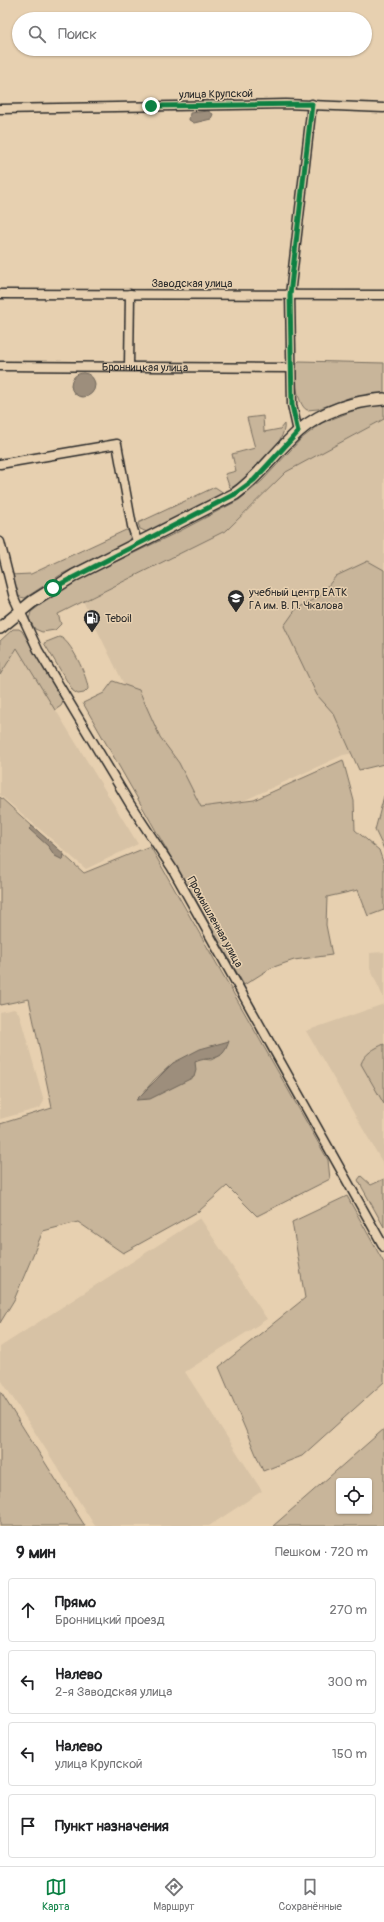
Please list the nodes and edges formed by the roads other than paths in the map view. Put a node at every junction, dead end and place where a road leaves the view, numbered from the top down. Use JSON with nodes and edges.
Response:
{"nodes":[{"id":1,"x":312,"y":104,"type":"junction"},
{"id":2,"x":384,"y":108,"type":"edge"},
{"id":3,"x":0,"y":109,"type":"edge"},
{"id":4,"x":0,"y":294,"type":"edge"},
{"id":5,"x":130,"y":294,"type":"junction"},
{"id":6,"x":290,"y":295,"type":"junction"},
{"id":7,"x":384,"y":295,"type":"edge"},
{"id":8,"x":0,"y":366,"type":"edge"},
{"id":9,"x":129,"y":366,"type":"junction"},
{"id":10,"x":291,"y":368,"type":"junction"},
{"id":11,"x":384,"y":399,"type":"edge"},
{"id":12,"x":298,"y":432,"type":"junction"},
{"id":13,"x":0,"y":464,"type":"edge"},
{"id":14,"x":0,"y":542,"type":"edge"},
{"id":15,"x":138,"y":544,"type":"junction"},
{"id":16,"x":20,"y":612,"type":"junction"},
{"id":17,"x":0,"y":628,"type":"edge"},
{"id":18,"x":384,"y":1247,"type":"edge"}],
"edges":[{"from":1,"to":2,"type":"street","name":"улица Крупской"},
{"from":1,"to":3,"type":"street","name":"улица Крупской"},
{"from":1,"to":6,"type":"street"},
{"from":4,"to":5,"type":"street","name":"Заводская улица"},
{"from":5,"to":6,"type":"street","name":"Заводская улица"},
{"from":5,"to":9,"type":"street"},
{"from":6,"to":7,"type":"street","name":"Заводская улица"},
{"from":6,"to":10,"type":"street"},
{"from":8,"to":9,"type":"street","name":"Бронницкая улица"},
{"from":9,"to":10,"type":"street","name":"Бронницкая улица"},
{"from":10,"to":12,"type":"street"},
{"from":11,"to":12,"type":"main road"},
{"from":12,"to":15,"type":"main road"},
{"from":13,"to":15,"type":"street"},
{"from":14,"to":16,"type":"street","name":"Промышленная улица"},
{"from":15,"to":16,"type":"main road"},
{"from":16,"to":17,"type":"main road"},
{"from":16,"to":18,"type":"street","name":"Промышленная улица"}]}
